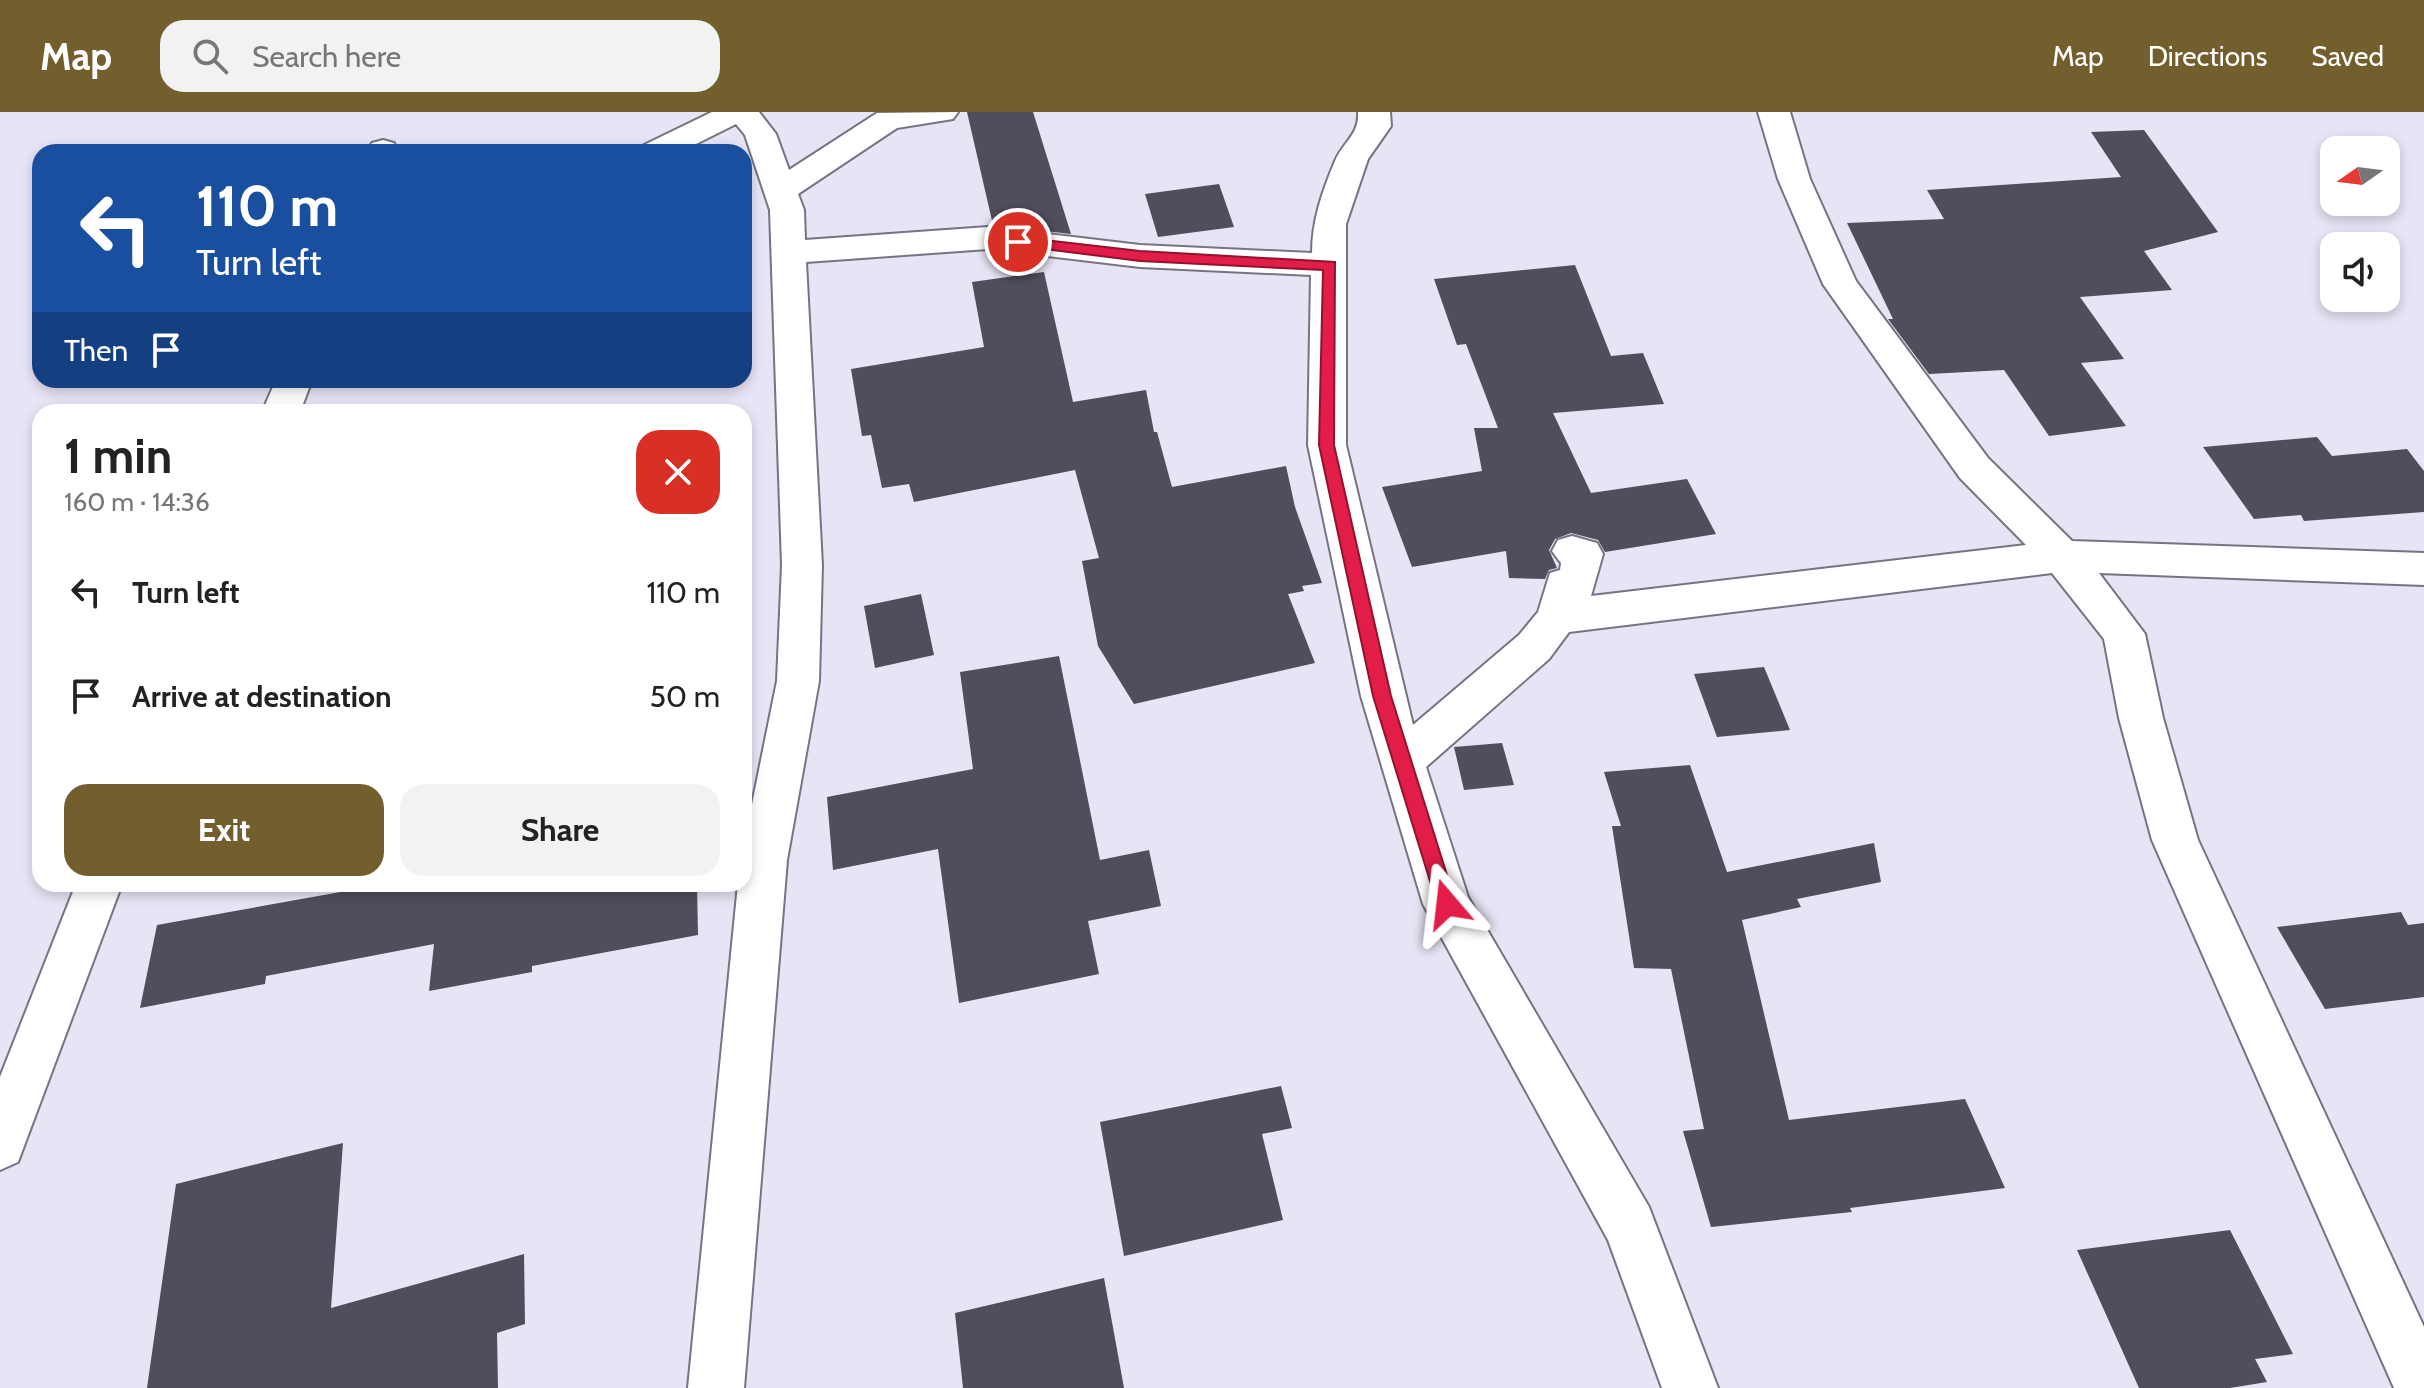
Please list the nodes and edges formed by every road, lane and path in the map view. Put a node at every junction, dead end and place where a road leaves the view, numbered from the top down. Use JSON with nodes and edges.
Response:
{"nodes":[{"id":1,"x":737,"y":112,"type":"edge"},
{"id":2,"x":743,"y":112,"type":"edge"},
{"id":3,"x":942,"y":112,"type":"edge"},
{"id":4,"x":1374,"y":112,"type":"edge"},
{"id":5,"x":1774,"y":112,"type":"edge"},
{"id":6,"x":671,"y":144,"type":"edge"},
{"id":7,"x":780,"y":191,"type":"junction"},
{"id":8,"x":788,"y":252,"type":"junction"},
{"id":9,"x":1330,"y":265,"type":"junction"},
{"id":10,"x":1572,"y":551,"type":"dead end"},
{"id":11,"x":2062,"y":556,"type":"junction"},
{"id":12,"x":2424,"y":569,"type":"edge"},
{"id":13,"x":1557,"y":617,"type":"junction"},
{"id":14,"x":1402,"y":761,"type":"junction"},
{"id":15,"x":96,"y":892,"type":"edge"},
{"id":16,"x":11,"y":1087,"type":"edge"},
{"id":17,"x":0,"y":1144,"type":"edge"},
{"id":18,"x":716,"y":1388,"type":"edge"},
{"id":19,"x":1690,"y":1388,"type":"edge"},
{"id":20,"x":2423,"y":1388,"type":"edge"}],
"edges":[{"from":1,"to":6,"type":"street"},
{"from":2,"to":7,"type":"street"},
{"from":3,"to":7,"type":"street"},
{"from":4,"to":9,"type":"street"},
{"from":5,"to":11,"type":"street"},
{"from":7,"to":8,"type":"street"},
{"from":8,"to":9,"type":"street"},
{"from":8,"to":18,"type":"street"},
{"from":9,"to":14,"type":"street"},
{"from":10,"to":13,"type":"street"},
{"from":11,"to":12,"type":"street"},
{"from":11,"to":13,"type":"street"},
{"from":11,"to":20,"type":"street"},
{"from":13,"to":14,"type":"street"},
{"from":14,"to":19,"type":"street"},
{"from":15,"to":16,"type":"street"},
{"from":16,"to":17,"type":"street"}]}
